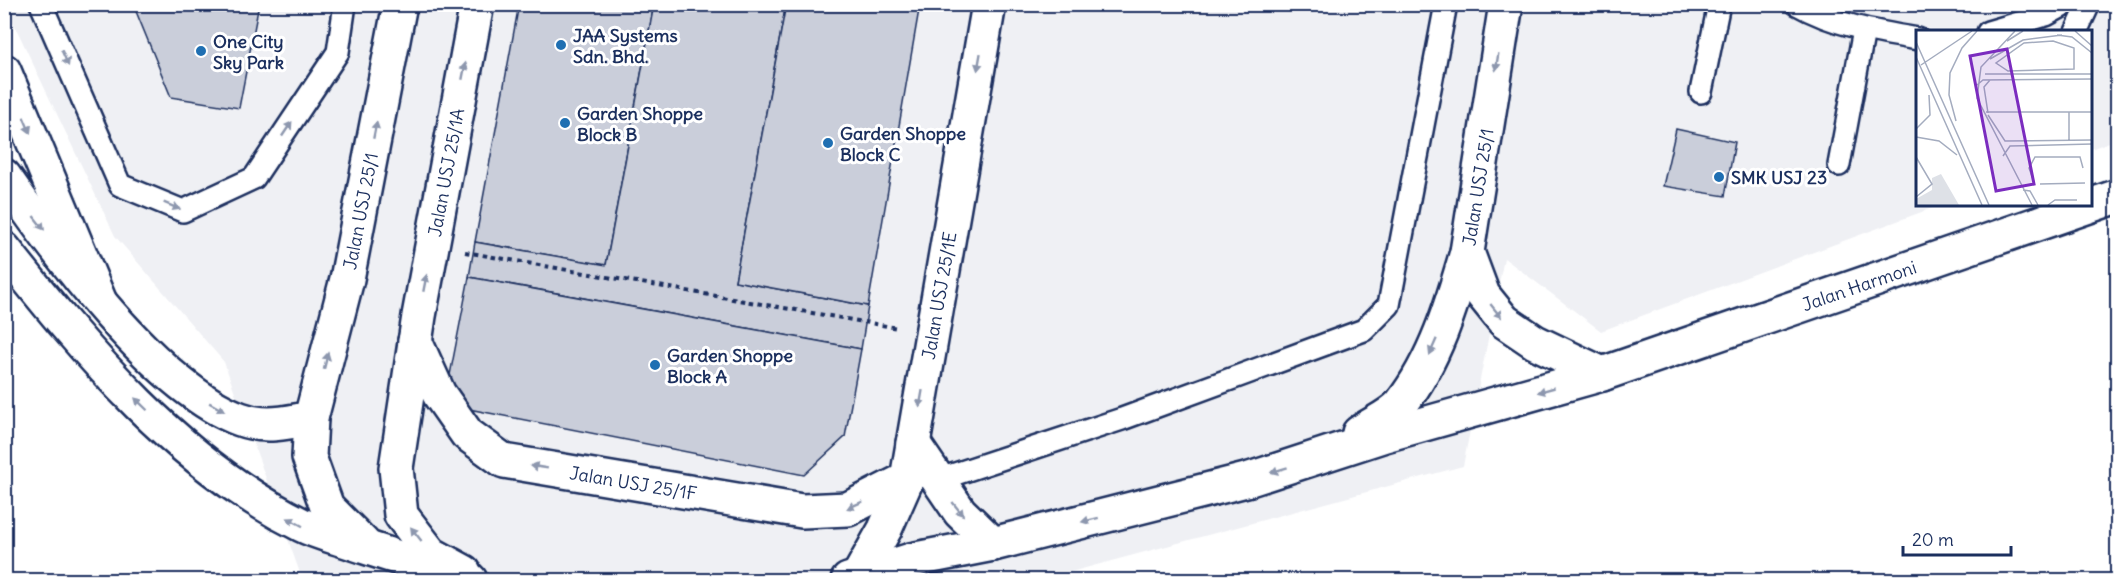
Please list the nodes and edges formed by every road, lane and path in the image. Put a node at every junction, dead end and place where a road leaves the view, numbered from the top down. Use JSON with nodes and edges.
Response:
{"nodes":[{"id":1,"x":41,"y":4,"type":"edge"},
{"id":2,"x":345,"y":4,"type":"edge"},
{"id":3,"x":400,"y":4,"type":"edge"},
{"id":4,"x":477,"y":4,"type":"edge"},
{"id":5,"x":989,"y":4,"type":"edge"},
{"id":6,"x":1446,"y":4,"type":"edge"},
{"id":7,"x":1506,"y":4,"type":"edge"},
{"id":8,"x":1719,"y":4,"type":"edge"},
{"id":9,"x":1797,"y":4,"type":"edge"},
{"id":10,"x":2066,"y":4,"type":"edge"},
{"id":11,"x":2089,"y":4,"type":"edge"},
{"id":12,"x":1864,"y":30,"type":"junction"},
{"id":13,"x":1995,"y":30,"type":"edge"},
{"id":14,"x":2077,"y":30,"type":"edge"},
{"id":15,"x":1916,"y":39,"type":"edge"},
{"id":16,"x":4,"y":71,"type":"edge"},
{"id":17,"x":1701,"y":92,"type":"dead end"},
{"id":18,"x":1839,"y":165,"type":"dead end"},
{"id":19,"x":4,"y":176,"type":"edge"},
{"id":20,"x":2118,"y":196,"type":"edge"},
{"id":21,"x":2092,"y":202,"type":"edge"},
{"id":22,"x":2073,"y":206,"type":"edge"},
{"id":23,"x":2051,"y":211,"type":"edge"},
{"id":24,"x":431,"y":246,"type":"junction"},
{"id":25,"x":4,"y":249,"type":"edge"},
{"id":26,"x":1467,"y":252,"type":"junction"},
{"id":27,"x":100,"y":302,"type":"junction"},
{"id":28,"x":932,"y":334,"type":"junction"},
{"id":29,"x":415,"y":341,"type":"junction"},
{"id":30,"x":1602,"y":374,"type":"junction"},
{"id":31,"x":311,"y":418,"type":"junction"},
{"id":32,"x":1324,"y":455,"type":"junction"},
{"id":33,"x":922,"y":480,"type":"junction"},
{"id":34,"x":993,"y":544,"type":"junction"},
{"id":35,"x":369,"y":548,"type":"junction"},
{"id":36,"x":853,"y":579,"type":"edge"},
{"id":37,"x":470,"y":580,"type":"edge"},
{"id":38,"x":479,"y":580,"type":"edge"}],
"edges":[{"from":1,"to":2,"type":"lane","one_way":true},
{"from":31,"to":3,"type":"main road","name":"Jalan USJ 25/1","one_way":true},
{"from":24,"to":4,"type":"main road","name":"Jalan USJ 25/1A","one_way":true},
{"from":5,"to":28,"type":"main road","name":"Jalan USJ 25/1E","one_way":true},
{"from":6,"to":33,"type":"lane"},
{"from":7,"to":26,"type":"main road","name":"Jalan USJ 25/1","one_way":true},
{"from":8,"to":17,"type":"lane"},
{"from":9,"to":12,"type":"lane"},
{"from":10,"to":13,"type":"lane"},
{"from":11,"to":14,"type":"lane"},
{"from":12,"to":15,"type":"lane"},
{"from":12,"to":18,"type":"lane"},
{"from":16,"to":27,"type":"main road","one_way":true},
{"from":19,"to":27,"type":"main road","one_way":true},
{"from":20,"to":21,"type":"main road","name":"Jalan Harmoni"},
{"from":22,"to":23,"type":"main road","name":"Jalan Harmoni"},
{"from":23,"to":30,"type":"main road","name":"Jalan Harmoni"},
{"from":24,"to":28,"type":"path"},
{"from":29,"to":24,"type":"main road","name":"Jalan USJ 25/1A","one_way":true},
{"from":35,"to":25,"type":"main road","one_way":true},
{"from":26,"to":30,"type":"main road","name":"Jalan USJ 25/1","one_way":true},
{"from":26,"to":32,"type":"main road","one_way":true},
{"from":27,"to":31,"type":"main road","one_way":true},
{"from":28,"to":33,"type":"main road","name":"Jalan USJ 25/1E","one_way":true},
{"from":33,"to":29,"type":"main road","name":"Jalan USJ 25/1F","one_way":true},
{"from":38,"to":29,"type":"main road","name":"Jalan USJ 25/1A","one_way":true},
{"from":30,"to":32,"type":"main road","name":"Jalan Harmoni","one_way":true},
{"from":31,"to":35,"type":"main road","name":"Jalan USJ 25/1"},
{"from":32,"to":34,"type":"main road","one_way":true},
{"from":33,"to":34,"type":"main road","one_way":true},
{"from":33,"to":36,"type":"main road","name":"Jalan USJ 25/1E"},
{"from":34,"to":36,"type":"main road"},
{"from":35,"to":37,"type":"main road"}]}
